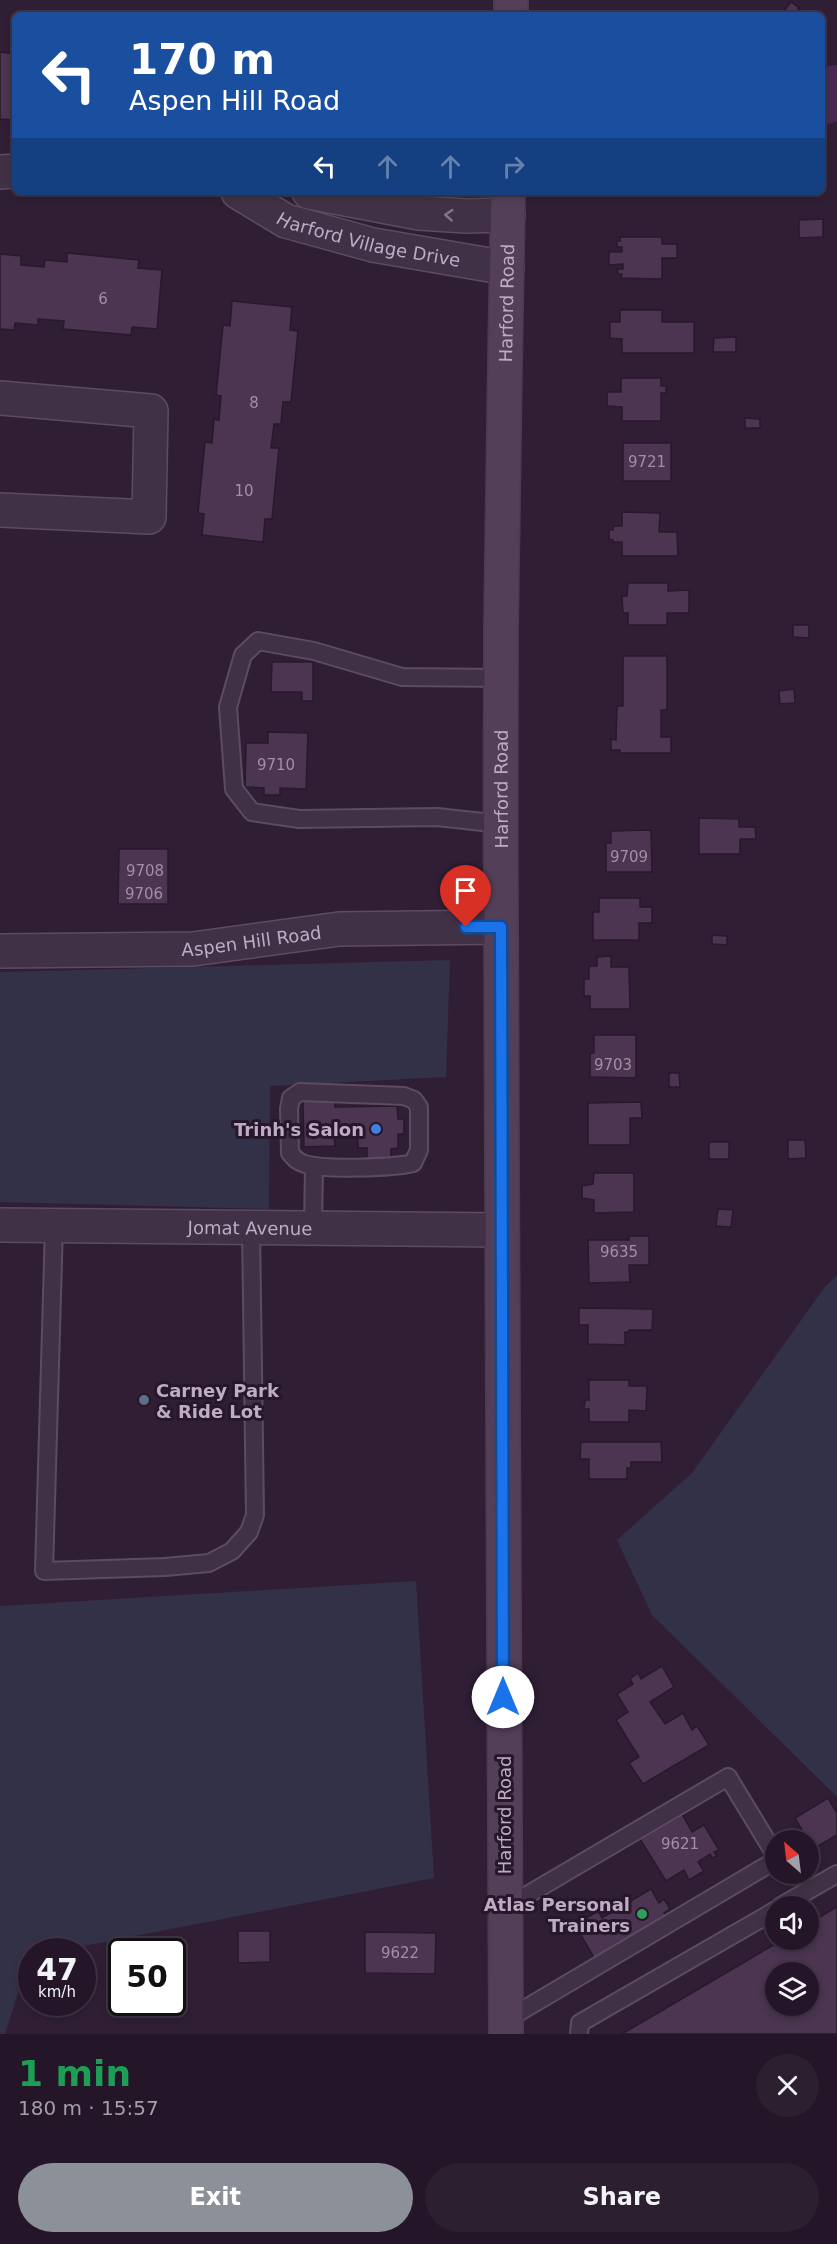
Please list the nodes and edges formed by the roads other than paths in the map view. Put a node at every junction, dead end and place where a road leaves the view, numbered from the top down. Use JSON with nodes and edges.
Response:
{"nodes":[{"id":1,"x":243,"y":195,"type":"edge"},
{"id":2,"x":325,"y":195,"type":"edge"},
{"id":3,"x":508,"y":203,"type":"edge"},
{"id":4,"x":507,"y":268,"type":"junction"},
{"id":5,"x":0,"y":398,"type":"edge"},
{"id":6,"x":0,"y":510,"type":"edge"},
{"id":7,"x":501,"y":678,"type":"junction"},
{"id":8,"x":501,"y":824,"type":"junction"},
{"id":9,"x":501,"y":927,"type":"junction"},
{"id":10,"x":0,"y":951,"type":"edge"},
{"id":11,"x":314,"y":1166,"type":"junction"},
{"id":12,"x":0,"y":1225,"type":"edge"},
{"id":13,"x":54,"y":1226,"type":"junction"},
{"id":14,"x":251,"y":1228,"type":"junction"},
{"id":15,"x":313,"y":1228,"type":"junction"},
{"id":16,"x":501,"y":1230,"type":"junction"},
{"id":17,"x":765,"y":1839,"type":"edge"},
{"id":18,"x":765,"y":1865,"type":"edge"},
{"id":19,"x":837,"y":1874,"type":"edge"},
{"id":20,"x":798,"y":1896,"type":"edge"},
{"id":21,"x":505,"y":1908,"type":"junction"},
{"id":22,"x":765,"y":1916,"type":"edge"},
{"id":23,"x":506,"y":2027,"type":"edge"},
{"id":24,"x":579,"y":2034,"type":"edge"}],
"edges":[{"from":1,"to":4,"type":"street","name":"Harford Village Drive"},
{"from":3,"to":2,"type":"street","name":"Harford Village Drive","one_way":true},
{"from":3,"to":4,"type":"main road","name":"Harford Road"},
{"from":4,"to":7,"type":"main road","name":"Harford Road"},
{"from":5,"to":6,"type":"street"},
{"from":7,"to":8,"type":"main road","name":"Harford Road"},
{"from":7,"to":8,"type":"lane"},
{"from":8,"to":9,"type":"main road","name":"Harford Road"},
{"from":9,"to":10,"type":"street","name":"Aspen Hill Road"},
{"from":9,"to":16,"type":"main road","name":"Harford Road"},
{"from":11,"to":11,"type":"lane"},
{"from":11,"to":15,"type":"lane"},
{"from":12,"to":13,"type":"street","name":"Jomat Avenue"},
{"from":13,"to":14,"type":"street","name":"Jomat Avenue"},
{"from":13,"to":14,"type":"lane"},
{"from":14,"to":15,"type":"street","name":"Jomat Avenue"},
{"from":15,"to":16,"type":"street","name":"Jomat Avenue"},
{"from":16,"to":21,"type":"main road","name":"Harford Road"},
{"from":17,"to":21,"type":"lane"},
{"from":18,"to":23,"type":"lane"},
{"from":19,"to":20,"type":"lane"},
{"from":21,"to":23,"type":"main road","name":"Harford Road"},
{"from":22,"to":24,"type":"lane"}]}
